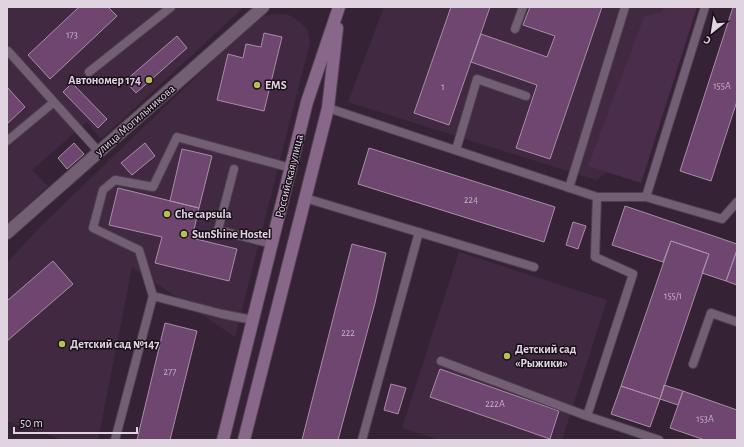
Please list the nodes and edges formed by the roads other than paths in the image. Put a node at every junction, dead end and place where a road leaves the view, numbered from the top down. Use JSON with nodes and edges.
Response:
{"nodes":[{"id":1,"x":171,"y":7,"type":"edge"},
{"id":2,"x":263,"y":7,"type":"edge"},
{"id":3,"x":340,"y":7,"type":"edge"},
{"id":4,"x":523,"y":7,"type":"edge"},
{"id":5,"x":625,"y":7,"type":"edge"},
{"id":6,"x":705,"y":7,"type":"edge"},
{"id":7,"x":515,"y":29,"type":"dead end"},
{"id":8,"x":7,"y":52,"type":"edge"},
{"id":9,"x":89,"y":72,"type":"dead end"},
{"id":10,"x":526,"y":96,"type":"dead end"},
{"id":11,"x":54,"y":102,"type":"junction"},
{"id":12,"x":328,"y":108,"type":"junction"},
{"id":13,"x":7,"y":142,"type":"edge"},
{"id":14,"x":456,"y":150,"type":"junction"},
{"id":15,"x":99,"y":152,"type":"junction"},
{"id":16,"x":291,"y":168,"type":"junction"},
{"id":17,"x":234,"y":169,"type":"dead end"},
{"id":18,"x":569,"y":188,"type":"junction"},
{"id":19,"x":598,"y":197,"type":"junction"},
{"id":20,"x":646,"y":197,"type":"junction"},
{"id":21,"x":305,"y":198,"type":"junction"},
{"id":22,"x":737,"y":202,"type":"edge"},
{"id":23,"x":419,"y":232,"type":"junction"},
{"id":24,"x":7,"y":233,"type":"edge"},
{"id":25,"x":272,"y":244,"type":"junction"},
{"id":26,"x":534,"y":267,"type":"dead end"},
{"id":27,"x":153,"y":296,"type":"junction"},
{"id":28,"x":253,"y":320,"type":"junction"},
{"id":29,"x":737,"y":322,"type":"edge"},
{"id":30,"x":441,"y":361,"type":"dead end"},
{"id":31,"x":693,"y":364,"type":"dead end"},
{"id":32,"x":587,"y":416,"type":"junction"},
{"id":33,"x":634,"y":436,"type":"edge"},
{"id":34,"x":648,"y":438,"type":"edge"},
{"id":35,"x":115,"y":440,"type":"edge"},
{"id":36,"x":223,"y":440,"type":"edge"},
{"id":37,"x":244,"y":440,"type":"edge"},
{"id":38,"x":362,"y":440,"type":"edge"},
{"id":39,"x":659,"y":440,"type":"edge"}],
"edges":[{"from":1,"to":9,"type":"lane"},
{"from":2,"to":15,"type":"street","name":"улица Могильникова"},
{"from":3,"to":12,"type":"main road","name":"Российская улица"},
{"from":3,"to":16,"type":"main road","name":"Российская улица"},
{"from":4,"to":7,"type":"lane"},
{"from":5,"to":18,"type":"lane"},
{"from":6,"to":20,"type":"lane"},
{"from":8,"to":11,"type":"lane"},
{"from":10,"to":14,"type":"lane"},
{"from":11,"to":13,"type":"lane"},
{"from":11,"to":15,"type":"lane"},
{"from":12,"to":14,"type":"lane"},
{"from":12,"to":21,"type":"main road","name":"Российская улица"},
{"from":14,"to":18,"type":"lane"},
{"from":15,"to":24,"type":"street","name":"улица Могильникова"},
{"from":16,"to":25,"type":"main road","name":"Российская улица"},
{"from":16,"to":27,"type":"lane"},
{"from":17,"to":25,"type":"lane"},
{"from":18,"to":19,"type":"lane"},
{"from":19,"to":20,"type":"lane"},
{"from":19,"to":32,"type":"lane"},
{"from":20,"to":22,"type":"lane"},
{"from":21,"to":23,"type":"lane"},
{"from":21,"to":37,"type":"main road","name":"Российская улица"},
{"from":23,"to":26,"type":"lane"},
{"from":23,"to":38,"type":"lane"},
{"from":25,"to":28,"type":"main road","name":"Российская улица"},
{"from":27,"to":28,"type":"lane"},
{"from":27,"to":35,"type":"lane"},
{"from":28,"to":36,"type":"main road","name":"Российская улица"},
{"from":29,"to":31,"type":"lane"},
{"from":30,"to":32,"type":"lane"},
{"from":32,"to":33,"type":"lane"},
{"from":33,"to":34,"type":"lane"},
{"from":34,"to":39,"type":"lane"}]}
